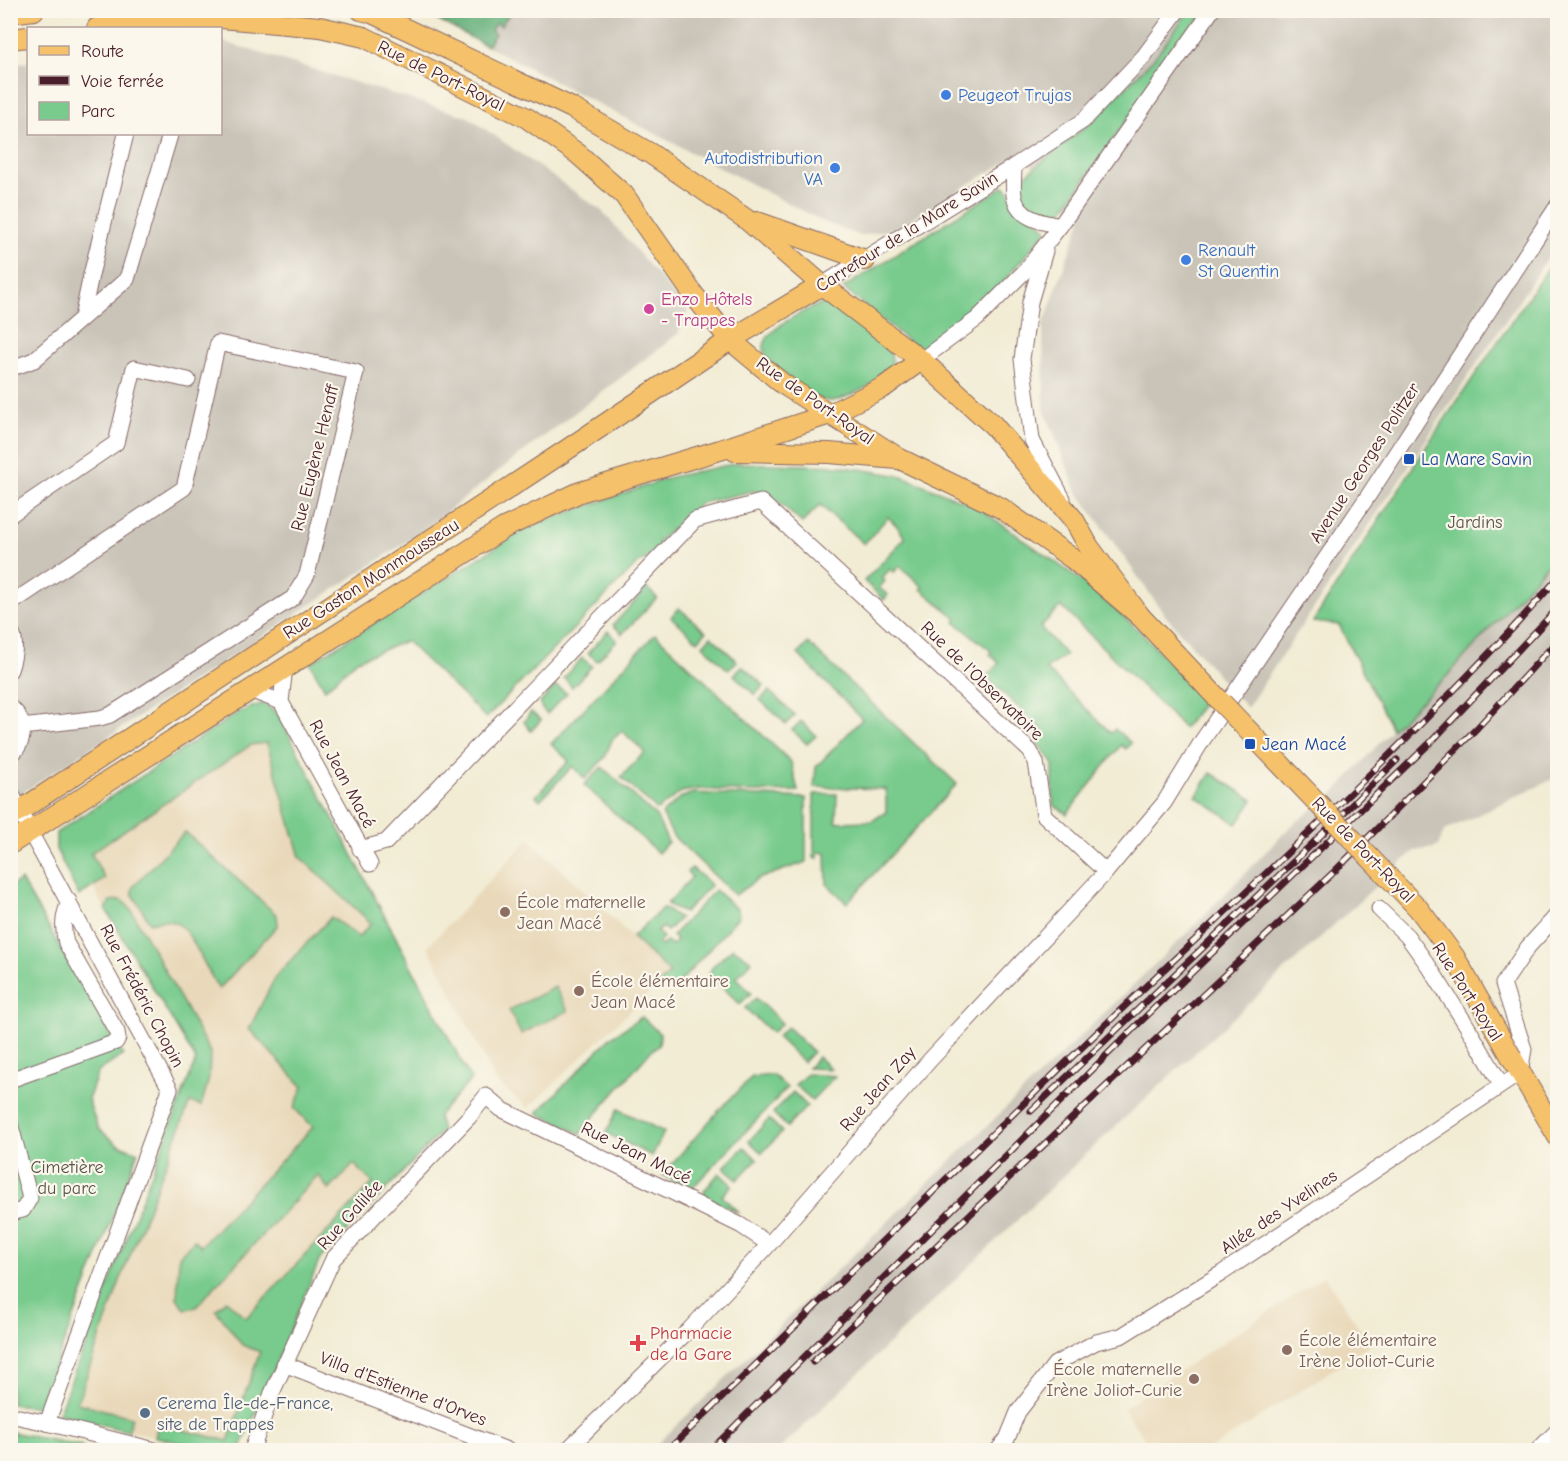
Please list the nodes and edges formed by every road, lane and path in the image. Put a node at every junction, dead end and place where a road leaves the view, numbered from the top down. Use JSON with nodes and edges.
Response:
{"nodes":[{"id":1,"x":34,"y":10,"type":"edge"},
{"id":2,"x":361,"y":10,"type":"edge"},
{"id":3,"x":1178,"y":10,"type":"edge"},
{"id":4,"x":1212,"y":10,"type":"edge"},
{"id":5,"x":10,"y":13,"type":"edge"},
{"id":6,"x":106,"y":27,"type":"edge"},
{"id":7,"x":27,"y":37,"type":"edge"},
{"id":8,"x":10,"y":39,"type":"edge"},
{"id":9,"x":126,"y":135,"type":"edge"},
{"id":10,"x":170,"y":135,"type":"edge"},
{"id":11,"x":1014,"y":166,"type":"junction"},
{"id":12,"x":1557,"y":205,"type":"edge"},
{"id":13,"x":746,"y":219,"type":"junction"},
{"id":14,"x":1060,"y":226,"type":"junction"},
{"id":15,"x":1047,"y":242,"type":"junction"},
{"id":16,"x":865,"y":260,"type":"junction"},
{"id":17,"x":822,"y":285,"type":"junction"},
{"id":18,"x":82,"y":318,"type":"junction"},
{"id":19,"x":730,"y":340,"type":"junction"},
{"id":20,"x":921,"y":360,"type":"junction"},
{"id":21,"x":10,"y":365,"type":"edge"},
{"id":22,"x":188,"y":380,"type":"dead end"},
{"id":23,"x":830,"y":414,"type":"junction"},
{"id":24,"x":720,"y":450,"type":"junction"},
{"id":25,"x":900,"y":459,"type":"junction"},
{"id":26,"x":10,"y":515,"type":"edge"},
{"id":27,"x":1074,"y":520,"type":"junction"},
{"id":28,"x":10,"y":604,"type":"edge"},
{"id":29,"x":1140,"y":616,"type":"junction"},
{"id":30,"x":10,"y":630,"type":"edge"},
{"id":31,"x":285,"y":667,"type":"junction"},
{"id":32,"x":10,"y":670,"type":"edge"},
{"id":33,"x":250,"y":690,"type":"junction"},
{"id":34,"x":281,"y":702,"type":"junction"},
{"id":35,"x":10,"y":707,"type":"edge"},
{"id":36,"x":22,"y":727,"type":"junction"},
{"id":37,"x":1202,"y":741,"type":"joint"},
{"id":38,"x":10,"y":756,"type":"edge"},
{"id":39,"x":10,"y":790,"type":"edge"},
{"id":40,"x":16,"y":813,"type":"edge"},
{"id":41,"x":30,"y":832,"type":"junction"},
{"id":42,"x":10,"y":844,"type":"edge"},
{"id":43,"x":360,"y":849,"type":"junction"},
{"id":44,"x":370,"y":864,"type":"dead end"},
{"id":45,"x":1106,"y":872,"type":"junction"},
{"id":46,"x":69,"y":901,"type":"junction"},
{"id":47,"x":1379,"y":909,"type":"dead end"},
{"id":48,"x":1557,"y":914,"type":"edge"},
{"id":49,"x":1516,"y":1065,"type":"junction"},
{"id":50,"x":10,"y":1080,"type":"edge"},
{"id":51,"x":1501,"y":1084,"type":"junction"},
{"id":52,"x":486,"y":1096,"type":"joint"},
{"id":53,"x":1544,"y":1117,"type":"junction"},
{"id":54,"x":10,"y":1123,"type":"edge"},
{"id":55,"x":1557,"y":1137,"type":"edge"},
{"id":56,"x":1557,"y":1148,"type":"edge"},
{"id":57,"x":10,"y":1213,"type":"edge"},
{"id":58,"x":769,"y":1245,"type":"junction"},
{"id":59,"x":284,"y":1364,"type":"junction"},
{"id":60,"x":10,"y":1415,"type":"edge"},
{"id":61,"x":47,"y":1423,"type":"junction"},
{"id":62,"x":1557,"y":1430,"type":"edge"},
{"id":63,"x":155,"y":1450,"type":"edge"},
{"id":64,"x":252,"y":1450,"type":"edge"},
{"id":65,"x":507,"y":1450,"type":"edge"},
{"id":66,"x":567,"y":1450,"type":"edge"},
{"id":67,"x":998,"y":1450,"type":"edge"},
{"id":68,"x":1538,"y":1450,"type":"edge"}],
"edges":[{"from":1,"to":5,"type":"main road"},
{"from":2,"to":13,"type":"main road","name":"Rue de Port-Royal"},
{"from":3,"to":11,"type":"street","name":"Carrefour de la Mare Savin"},
{"from":4,"to":14,"type":"street"},
{"from":6,"to":19,"type":"main road","name":"Rue de Port-Royal"},
{"from":7,"to":8,"type":"main road"},
{"from":9,"to":18,"type":"street"},
{"from":10,"to":18,"type":"street"},
{"from":11,"to":14,"type":"street"},
{"from":11,"to":16,"type":"street","name":"Carrefour de la Mare Savin"},
{"from":12,"to":37,"type":"street","name":"Avenue Georges Politzer"},
{"from":13,"to":16,"type":"main road"},
{"from":13,"to":17,"type":"main road","name":"Rue de Port-Royal"},
{"from":14,"to":15,"type":"street"},
{"from":15,"to":20,"type":"street"},
{"from":15,"to":27,"type":"street"},
{"from":16,"to":17,"type":"street","name":"Carrefour de la Mare Savin"},
{"from":17,"to":19,"type":"main road","name":"Carrefour de la Mare Savin"},
{"from":17,"to":20,"type":"main road","name":"Rue de Port-Royal"},
{"from":18,"to":21,"type":"street"},
{"from":19,"to":23,"type":"main road","name":"Rue de Port-Royal"},
{"from":19,"to":40,"type":"main road","name":"Rue Gaston Monmousseau"},
{"from":20,"to":23,"type":"main road"},
{"from":20,"to":27,"type":"main road","name":"Rue de Port-Royal"},
{"from":22,"to":26,"type":"street"},
{"from":23,"to":24,"type":"main road"},
{"from":23,"to":25,"type":"main road","name":"Rue de Port-Royal"},
{"from":24,"to":25,"type":"main road"},
{"from":24,"to":31,"type":"main road","name":"Rue Gaston Monmousseau"},
{"from":25,"to":29,"type":"main road","name":"Rue de Port-Royal"},
{"from":27,"to":29,"type":"main road","name":"Rue de Port-Royal"},
{"from":28,"to":36,"type":"street","name":"Rue Eugène Henaff"},
{"from":29,"to":49,"type":"main road","name":"Rue de Port-Royal","bridge":true},
{"from":30,"to":32,"type":"street"},
{"from":31,"to":33,"type":"main road","name":"Rue Gaston Monmousseau"},
{"from":31,"to":34,"type":"street"},
{"from":33,"to":34,"type":"street"},
{"from":33,"to":41,"type":"main road","name":"Rue Gaston Monmousseau"},
{"from":34,"to":43,"type":"street","name":"Rue Jean Macé"},
{"from":35,"to":36,"type":"street"},
{"from":36,"to":38,"type":"street"},
{"from":37,"to":45,"type":"street","name":"Rue Jean Zay"},
{"from":39,"to":40,"type":"street","name":"Rue Frédéric Chopin"},
{"from":40,"to":41,"type":"street","name":"Rue Frédéric Chopin"},
{"from":41,"to":42,"type":"main road","name":"Rue Gaston Monmousseau"},
{"from":41,"to":46,"type":"street","name":"Rue Frédéric Chopin"},
{"from":43,"to":44,"type":"street","name":"Rue Jean Macé"},
{"from":43,"to":45,"type":"street","name":"Rue de l'Observatoire"},
{"from":45,"to":58,"type":"street","name":"Rue Jean Zay"},
{"from":46,"to":50,"type":"street"},
{"from":46,"to":61,"type":"street","name":"Rue Frédéric Chopin"},
{"from":47,"to":51,"type":"street","name":"Rue Port Royal"},
{"from":48,"to":49,"type":"street"},
{"from":49,"to":51,"type":"street"},
{"from":49,"to":53,"type":"main road","name":"Rue de Port-Royal"},
{"from":51,"to":67,"type":"street","name":"Allée des Yvelines"},
{"from":52,"to":58,"type":"street","name":"Rue Jean Macé"},
{"from":52,"to":59,"type":"street","name":"Rue Galilée"},
{"from":53,"to":55,"type":"main road","name":"Rue de Port-Royal"},
{"from":53,"to":56,"type":"main road","name":"Rue de Port-Royal"},
{"from":54,"to":57,"type":"street"},
{"from":58,"to":66,"type":"street","name":"Rue Jean Zay"},
{"from":59,"to":64,"type":"street","name":"Rue Galilée"},
{"from":59,"to":65,"type":"street","name":"Villa d'Estienne d'Orves"},
{"from":60,"to":61,"type":"street"},
{"from":61,"to":63,"type":"street"},
{"from":62,"to":68,"type":"street"}]}
